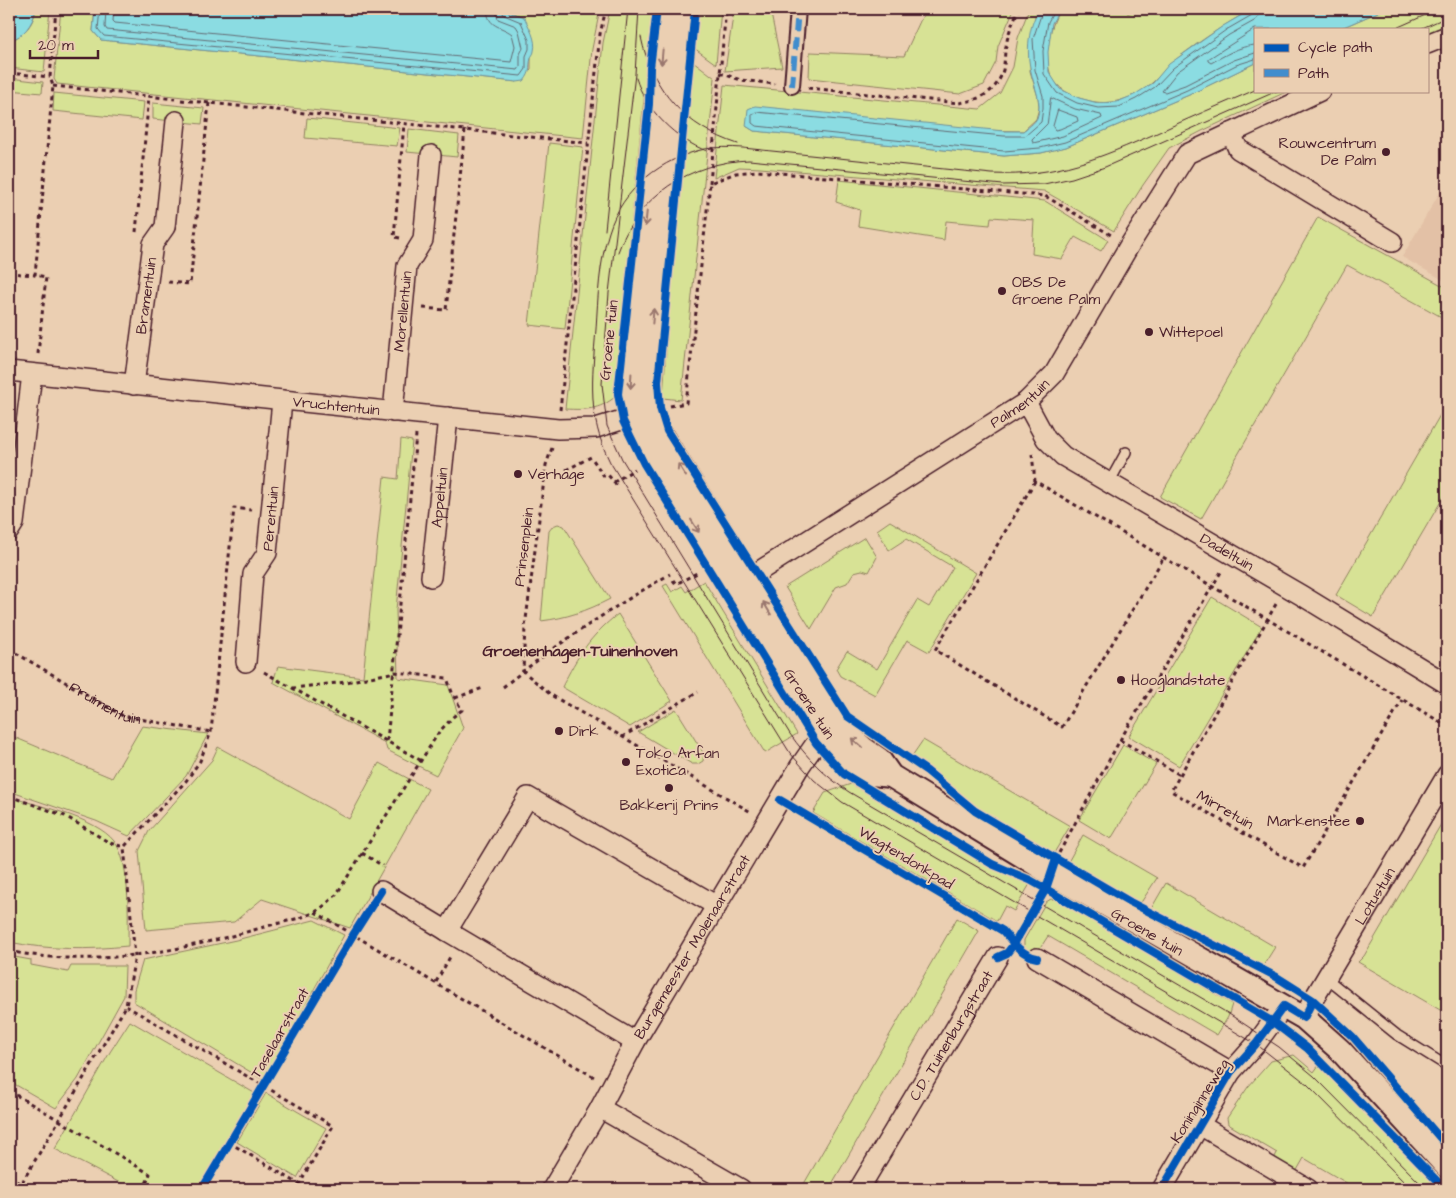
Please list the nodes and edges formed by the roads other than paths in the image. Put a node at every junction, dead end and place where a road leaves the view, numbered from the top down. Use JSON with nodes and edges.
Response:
{"nodes":[{"id":1,"x":666,"y":9,"type":"edge"},
{"id":2,"x":685,"y":9,"type":"edge"},
{"id":3,"x":798,"y":9,"type":"edge"},
{"id":4,"x":1447,"y":36,"type":"edge"},
{"id":5,"x":1428,"y":44,"type":"edge"},
{"id":6,"x":792,"y":86,"type":"road end"},
{"id":7,"x":1318,"y":92,"type":"edge"},
{"id":8,"x":176,"y":121,"type":"dead end"},
{"id":9,"x":1231,"y":133,"type":"junction"},
{"id":10,"x":431,"y":155,"type":"dead end"},
{"id":11,"x":1392,"y":242,"type":"dead end"},
{"id":12,"x":9,"y":371,"type":"edge"},
{"id":13,"x":34,"y":374,"type":"junction"},
{"id":14,"x":134,"y":385,"type":"junction"},
{"id":15,"x":282,"y":401,"type":"junction"},
{"id":16,"x":1026,"y":402,"type":"junction"},
{"id":17,"x":392,"y":412,"type":"junction"},
{"id":18,"x":647,"y":412,"type":"junction"},
{"id":19,"x":448,"y":417,"type":"junction"},
{"id":20,"x":1126,"y":452,"type":"dead end"},
{"id":21,"x":1109,"y":483,"type":"junction"},
{"id":22,"x":9,"y":531,"type":"edge"},
{"id":23,"x":431,"y":577,"type":"dead end"},
{"id":24,"x":742,"y":583,"type":"junction"},
{"id":25,"x":246,"y":662,"type":"road end"},
{"id":26,"x":1447,"y":684,"type":"edge"},
{"id":27,"x":831,"y":730,"type":"junction"},
{"id":28,"x":1447,"y":775,"type":"edge"},
{"id":29,"x":381,"y":891,"type":"dead end"},
{"id":30,"x":717,"y":906,"type":"junction"},
{"id":31,"x":454,"y":935,"type":"junction"},
{"id":32,"x":998,"y":957,"type":"dead end"},
{"id":33,"x":1037,"y":958,"type":"dead end"},
{"id":34,"x":1326,"y":978,"type":"junction"},
{"id":35,"x":1284,"y":1006,"type":"junction"},
{"id":36,"x":1304,"y":1018,"type":"junction"},
{"id":37,"x":635,"y":1042,"type":"junction"},
{"id":38,"x":1447,"y":1066,"type":"edge"},
{"id":39,"x":1231,"y":1072,"type":"junction"},
{"id":40,"x":600,"y":1108,"type":"junction"},
{"id":41,"x":1200,"y":1125,"type":"junction"},
{"id":42,"x":1447,"y":1167,"type":"edge"},
{"id":43,"x":552,"y":1189,"type":"edge"},
{"id":44,"x":741,"y":1189,"type":"edge"},
{"id":45,"x":859,"y":1189,"type":"edge"},
{"id":46,"x":1162,"y":1189,"type":"edge"},
{"id":47,"x":1308,"y":1189,"type":"edge"}],
"edges":[{"from":1,"to":18,"type":"street","name":"Groene tuin","one_way":true},
{"from":18,"to":2,"type":"street","name":"Groene tuin","one_way":true},
{"from":3,"to":6,"type":"street"},
{"from":4,"to":5,"type":"street"},
{"from":7,"to":9,"type":"street","name":"Palmentuin"},
{"from":8,"to":14,"type":"street","name":"Bramentuin"},
{"from":9,"to":11,"type":"street"},
{"from":9,"to":16,"type":"street","name":"Palmentuin"},
{"from":10,"to":17,"type":"street","name":"Morellentuin"},
{"from":12,"to":13,"type":"street","name":"Vruchtentuin"},
{"from":13,"to":14,"type":"street","name":"Vruchtentuin"},
{"from":13,"to":22,"type":"street"},
{"from":14,"to":15,"type":"street","name":"Vruchtentuin"},
{"from":15,"to":17,"type":"street","name":"Vruchtentuin"},
{"from":15,"to":25,"type":"street","name":"Perentuin"},
{"from":16,"to":21,"type":"street","name":"Dadeltuin"},
{"from":16,"to":24,"type":"street","name":"Palmentuin"},
{"from":17,"to":19,"type":"street","name":"Vruchtentuin"},
{"from":18,"to":19,"type":"street","name":"Vruchtentuin"},
{"from":24,"to":18,"type":"street","name":"Groene tuin","one_way":true},
{"from":18,"to":24,"type":"street","name":"Groene tuin","one_way":true},
{"from":19,"to":23,"type":"street","name":"Appeltuin"},
{"from":20,"to":21,"type":"lane"},
{"from":21,"to":26,"type":"street","name":"Dadeltuin"},
{"from":24,"to":27,"type":"street","name":"Groene tuin"},
{"from":27,"to":30,"type":"street","name":"Burgemeester Molenaarstraat"},
{"from":27,"to":35,"type":"street","name":"Groene tuin"},
{"from":28,"to":34,"type":"street","name":"Lotustuin"},
{"from":29,"to":31,"type":"street"},
{"from":30,"to":31,"type":"street"},
{"from":30,"to":37,"type":"street","name":"Burgemeester Molenaarstraat"},
{"from":31,"to":37,"type":"street"},
{"from":32,"to":45,"type":"street","name":"C.D. Tuinenburgstraat"},
{"from":33,"to":39,"type":"street","name":"Koninginneweg"},
{"from":34,"to":36,"type":"street","name":"Lotustuin"},
{"from":34,"to":38,"type":"lane"},
{"from":35,"to":36,"type":"street","name":"Groene tuin"},
{"from":35,"to":39,"type":"street","name":"Koninginneweg"},
{"from":36,"to":42,"type":"street","name":"Groene tuin"},
{"from":37,"to":40,"type":"street","name":"Burgemeester Molenaarstraat"},
{"from":39,"to":41,"type":"street","name":"Koninginneweg"},
{"from":40,"to":43,"type":"street","name":"Burgemeester Molenaarstraat"},
{"from":40,"to":44,"type":"street"},
{"from":41,"to":46,"type":"street","name":"Koninginneweg"},
{"from":41,"to":47,"type":"street"}]}
